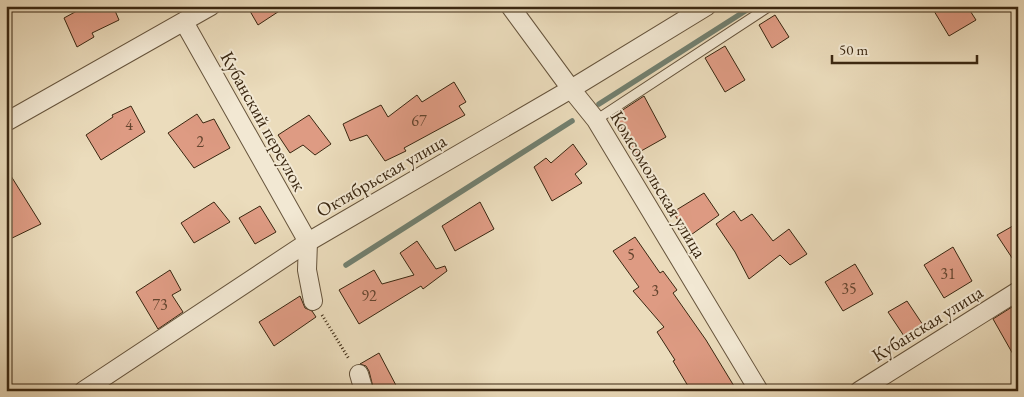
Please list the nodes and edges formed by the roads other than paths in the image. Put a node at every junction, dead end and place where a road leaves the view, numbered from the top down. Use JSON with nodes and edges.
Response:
{"nodes":[{"id":1,"x":211,"y":6,"type":"edge"},
{"id":2,"x":510,"y":6,"type":"edge"},
{"id":3,"x":707,"y":6,"type":"edge"},
{"id":4,"x":770,"y":6,"type":"edge"},
{"id":5,"x":184,"y":22,"type":"junction"},
{"id":6,"x":571,"y":89,"type":"junction"},
{"id":7,"x":596,"y":120,"type":"junction"},
{"id":8,"x":6,"y":122,"type":"edge"},
{"id":9,"x":308,"y":242,"type":"junction"},
{"id":10,"x":1018,"y":291,"type":"edge"},
{"id":11,"x":313,"y":301,"type":"road end"},
{"id":12,"x":82,"y":391,"type":"edge"},
{"id":13,"x":759,"y":391,"type":"edge"},
{"id":14,"x":859,"y":391,"type":"edge"}],
"edges":[{"from":1,"to":5,"type":"street"},
{"from":2,"to":6,"type":"street","name":"Комсомольская улица"},
{"from":3,"to":6,"type":"street","name":"Октябрьская улица"},
{"from":4,"to":7,"type":"lane"},
{"from":5,"to":8,"type":"street"},
{"from":5,"to":9,"type":"street","name":"Кубанский переулок"},
{"from":6,"to":7,"type":"street","name":"Комсомольская улица"},
{"from":6,"to":9,"type":"street","name":"Октябрьская улица"},
{"from":7,"to":13,"type":"street","name":"Комсомольская улица"},
{"from":9,"to":11,"type":"street"},
{"from":9,"to":12,"type":"street","name":"Октябрьская улица"},
{"from":10,"to":14,"type":"street","name":"Кубанская улица"}]}
